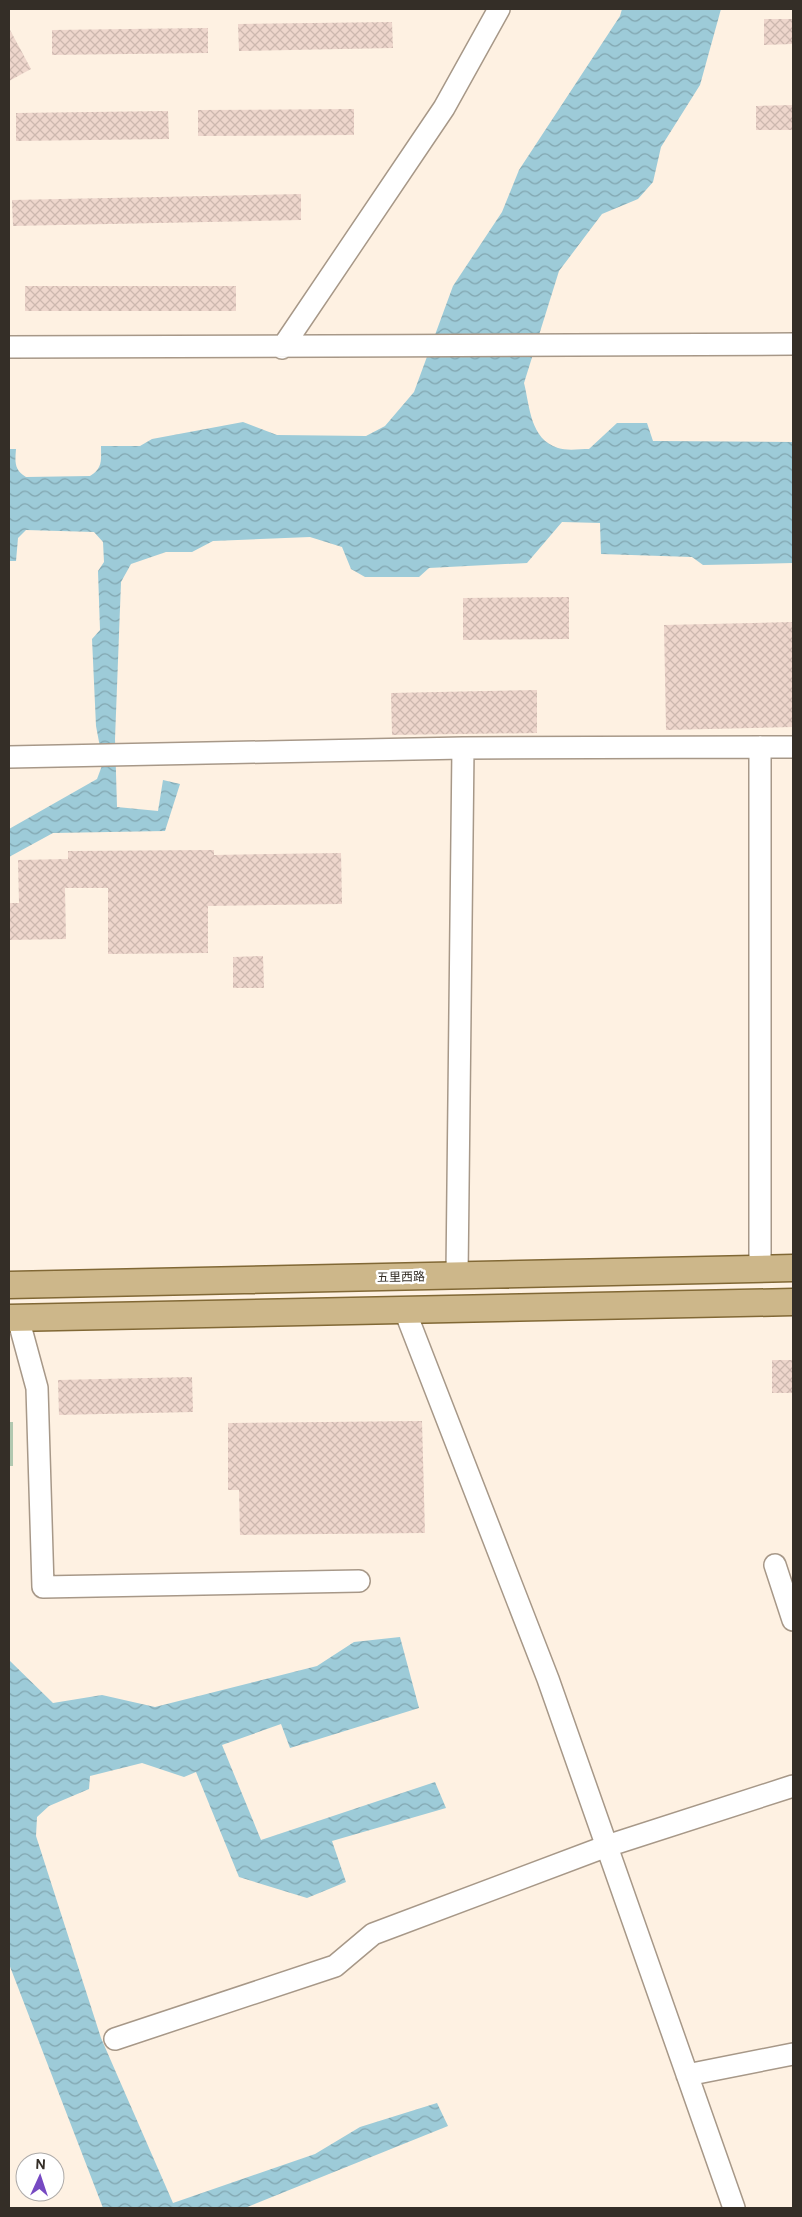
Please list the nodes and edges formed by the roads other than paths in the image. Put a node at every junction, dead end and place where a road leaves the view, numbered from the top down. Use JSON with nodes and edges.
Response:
{"nodes":[{"id":1,"x":499,"y":9,"type":"edge"},
{"id":2,"x":793,"y":344,"type":"edge"},
{"id":3,"x":9,"y":347,"type":"edge"},
{"id":4,"x":282,"y":348,"type":"junction"},
{"id":5,"x":760,"y":747,"type":"junction"},
{"id":6,"x":793,"y":747,"type":"edge"},
{"id":7,"x":463,"y":748,"type":"junction"},
{"id":8,"x":9,"y":757,"type":"edge"},
{"id":9,"x":793,"y":1268,"type":"edge"},
{"id":10,"x":760,"y":1269,"type":"junction"},
{"id":11,"x":457,"y":1276,"type":"junction"},
{"id":12,"x":9,"y":1285,"type":"edge"},
{"id":13,"x":793,"y":1302,"type":"edge"},
{"id":14,"x":405,"y":1311,"type":"junction"},
{"id":15,"x":14,"y":1318,"type":"edge"},
{"id":16,"x":775,"y":1565,"type":"dead end"},
{"id":17,"x":359,"y":1581,"type":"dead end"},
{"id":18,"x":793,"y":1620,"type":"edge"},
{"id":19,"x":793,"y":1786,"type":"edge"},
{"id":20,"x":607,"y":1846,"type":"junction"},
{"id":21,"x":115,"y":2039,"type":"dead end"},
{"id":22,"x":793,"y":2054,"type":"edge"},
{"id":23,"x":687,"y":2075,"type":"junction"},
{"id":24,"x":734,"y":2208,"type":"edge"}],
"edges":[{"from":1,"to":4,"type":"street"},
{"from":2,"to":4,"type":"street"},
{"from":3,"to":4,"type":"street"},
{"from":5,"to":6,"type":"street"},
{"from":5,"to":7,"type":"street"},
{"from":5,"to":10,"type":"street"},
{"from":7,"to":8,"type":"street"},
{"from":7,"to":11,"type":"street"},
{"from":9,"to":10,"type":"main road","name":"五里西路"},
{"from":10,"to":11,"type":"main road","name":"五里西路"},
{"from":11,"to":12,"type":"main road","name":"五里西路"},
{"from":13,"to":14,"type":"main road"},
{"from":14,"to":15,"type":"main road"},
{"from":14,"to":20,"type":"street"},
{"from":15,"to":17,"type":"street"},
{"from":16,"to":18,"type":"street"},
{"from":19,"to":20,"type":"street"},
{"from":20,"to":21,"type":"street"},
{"from":20,"to":23,"type":"street"},
{"from":22,"to":23,"type":"street"},
{"from":23,"to":24,"type":"street"}]}
